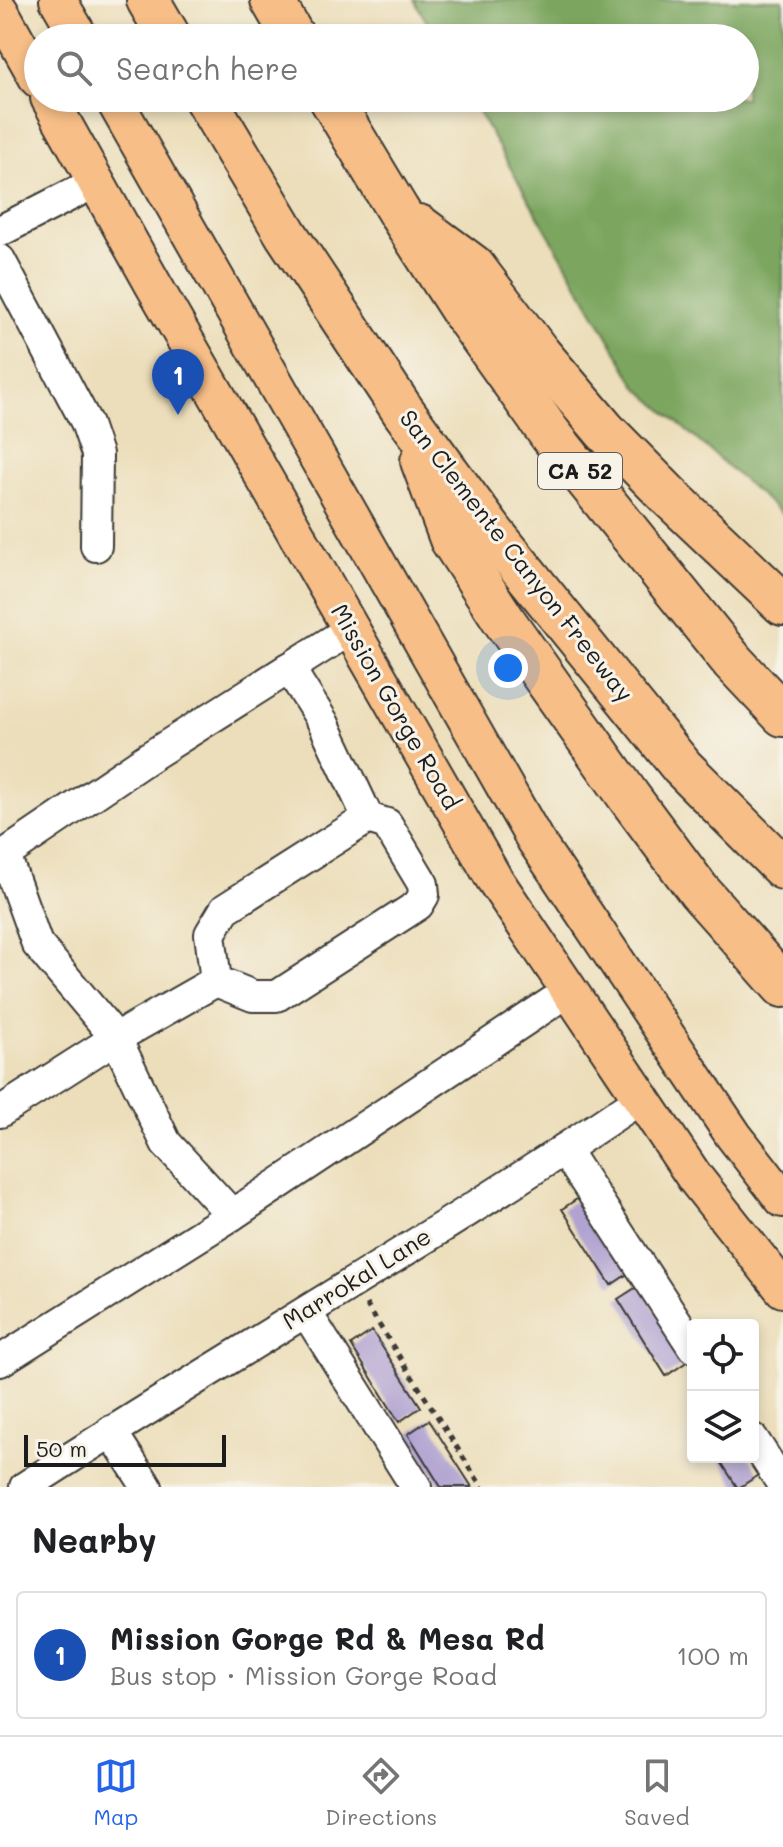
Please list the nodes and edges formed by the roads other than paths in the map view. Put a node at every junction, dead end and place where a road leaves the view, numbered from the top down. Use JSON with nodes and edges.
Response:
{"nodes":[{"id":1,"x":58,"y":0,"type":"edge"},
{"id":2,"x":148,"y":0,"type":"edge"},
{"id":3,"x":272,"y":0,"type":"edge"},
{"id":4,"x":0,"y":11,"type":"edge"},
{"id":5,"x":72,"y":24,"type":"edge"},
{"id":6,"x":162,"y":24,"type":"edge"},
{"id":7,"x":286,"y":24,"type":"edge"},
{"id":8,"x":24,"y":54,"type":"edge"},
{"id":9,"x":57,"y":112,"type":"edge"},
{"id":10,"x":121,"y":112,"type":"edge"},
{"id":11,"x":213,"y":112,"type":"edge"},
{"id":12,"x":338,"y":112,"type":"edge"},
{"id":13,"x":145,"y":155,"type":"junction"},
{"id":14,"x":96,"y":182,"type":"junction"},
{"id":15,"x":398,"y":211,"type":"junction"},
{"id":16,"x":0,"y":231,"type":"edge"},
{"id":17,"x":0,"y":260,"type":"edge"},
{"id":18,"x":403,"y":411,"type":"junction"},
{"id":19,"x":96,"y":546,"type":"dead end"},
{"id":20,"x":400,"y":603,"type":"junction"},
{"id":21,"x":783,"y":604,"type":"edge"},
{"id":22,"x":351,"y":629,"type":"junction"},
{"id":23,"x":289,"y":668,"type":"junction"},
{"id":24,"x":783,"y":715,"type":"edge"},
{"id":25,"x":368,"y":818,"type":"junction"},
{"id":26,"x":2,"y":857,"type":"edge"},
{"id":27,"x":783,"y":868,"type":"edge"},
{"id":28,"x":216,"y":981,"type":"junction"},
{"id":29,"x":783,"y":986,"type":"edge"},
{"id":30,"x":569,"y":991,"type":"junction"},
{"id":31,"x":116,"y":1038,"type":"junction"},
{"id":32,"x":688,"y":1067,"type":"junction"},
{"id":33,"x":641,"y":1098,"type":"junction"},
{"id":34,"x":0,"y":1112,"type":"edge"},
{"id":35,"x":564,"y":1149,"type":"junction"},
{"id":36,"x":783,"y":1199,"type":"edge"},
{"id":37,"x":232,"y":1215,"type":"junction"},
{"id":38,"x":783,"y":1289,"type":"edge"},
{"id":39,"x":306,"y":1312,"type":"junction"},
{"id":40,"x":687,"y":1338,"type":"edge"},
{"id":41,"x":0,"y":1361,"type":"edge"},
{"id":42,"x":111,"y":1431,"type":"junction"},
{"id":43,"x":759,"y":1448,"type":"edge"},
{"id":44,"x":783,"y":1485,"type":"edge"},
{"id":45,"x":25,"y":1487,"type":"edge"},
{"id":46,"x":147,"y":1487,"type":"edge"},
{"id":47,"x":416,"y":1487,"type":"edge"}],
"edges":[{"from":1,"to":5,"type":"main road"},
{"from":2,"to":6,"type":"highway"},
{"from":3,"to":7,"type":"highway"},
{"from":4,"to":8,"type":"main road"},
{"from":9,"to":14,"type":"main road","name":"Mission Gorge Road"},
{"from":10,"to":13,"type":"main road"},
{"from":11,"to":18,"type":"highway","name":"San Clemente Canyon Freeway"},
{"from":12,"to":15,"type":"highway","number":"CA 52"},
{"from":13,"to":14,"type":"main road"},
{"from":13,"to":20,"type":"main road"},
{"from":14,"to":16,"type":"street"},
{"from":14,"to":22,"type":"main road","name":"Mission Gorge Road"},
{"from":15,"to":21,"type":"highway"},
{"from":15,"to":24,"type":"highway","number":"CA 52"},
{"from":17,"to":19,"type":"street"},
{"from":18,"to":27,"type":"highway","name":"San Clemente Canyon Freeway"},
{"from":18,"to":29,"type":"highway"},
{"from":20,"to":22,"type":"main road"},
{"from":20,"to":32,"type":"main road"},
{"from":22,"to":23,"type":"street"},
{"from":22,"to":30,"type":"main road","name":"Mission Gorge Road"},
{"from":23,"to":25,"type":"street"},
{"from":23,"to":26,"type":"street"},
{"from":25,"to":28,"type":"street"},
{"from":25,"to":28,"type":"street"},
{"from":26,"to":31,"type":"street"},
{"from":28,"to":31,"type":"street"},
{"from":30,"to":33,"type":"main road","name":"Mission Gorge Road"},
{"from":30,"to":37,"type":"street"},
{"from":31,"to":34,"type":"street"},
{"from":31,"to":37,"type":"street"},
{"from":32,"to":33,"type":"main road","name":"Marrokal Lane"},
{"from":32,"to":36,"type":"main road"},
{"from":33,"to":35,"type":"street","name":"Marrokal Lane"},
{"from":33,"to":38,"type":"main road","name":"Mission Gorge Road"},
{"from":35,"to":39,"type":"street","name":"Marrokal Lane"},
{"from":35,"to":40,"type":"street"},
{"from":37,"to":41,"type":"street"},
{"from":39,"to":42,"type":"street","name":"Marrokal Lane"},
{"from":39,"to":47,"type":"street"},
{"from":42,"to":45,"type":"street","name":"Marrokal Lane"},
{"from":42,"to":46,"type":"street"},
{"from":43,"to":44,"type":"street"}]}
